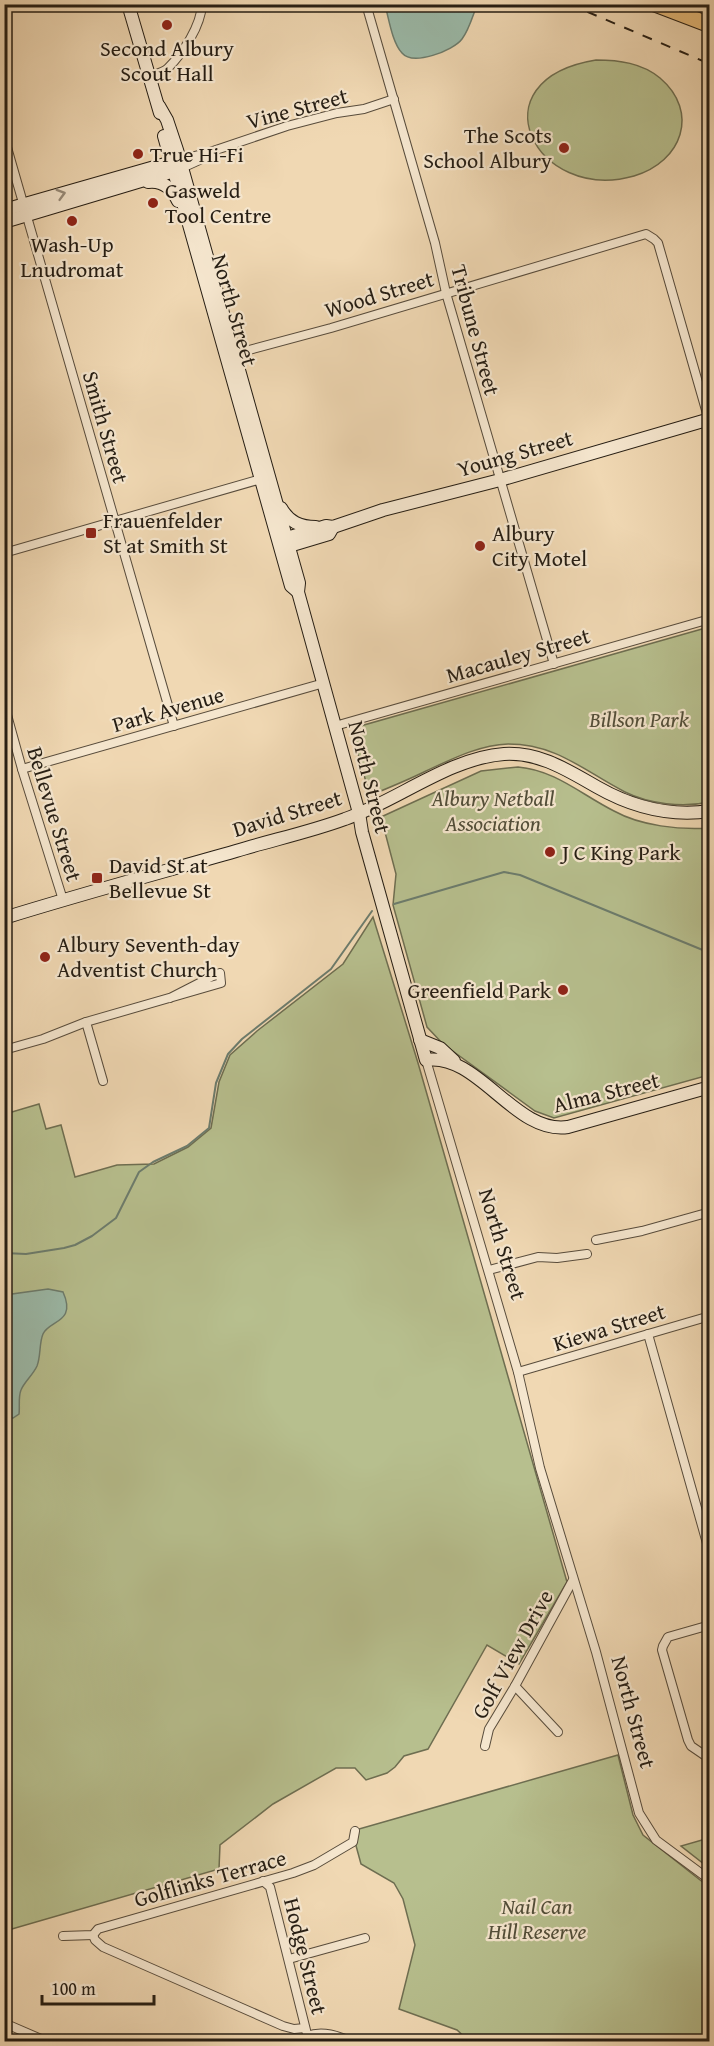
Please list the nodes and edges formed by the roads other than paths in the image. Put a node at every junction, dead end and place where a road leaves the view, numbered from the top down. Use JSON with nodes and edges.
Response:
{"nodes":[{"id":1,"x":128,"y":4,"type":"edge"},
{"id":2,"x":202,"y":4,"type":"edge"},
{"id":3,"x":366,"y":4,"type":"edge"},
{"id":4,"x":656,"y":4,"type":"edge"},
{"id":5,"x":701,"y":4,"type":"edge"},
{"id":6,"x":710,"y":8,"type":"edge"},
{"id":7,"x":710,"y":26,"type":"edge"},
{"id":8,"x":150,"y":76,"type":"junction"},
{"id":9,"x":394,"y":99,"type":"junction"},
{"id":10,"x":4,"y":137,"type":"edge"},
{"id":11,"x":177,"y":165,"type":"junction"},
{"id":12,"x":137,"y":183,"type":"junction"},
{"id":13,"x":4,"y":210,"type":"edge"},
{"id":14,"x":26,"y":210,"type":"junction"},
{"id":15,"x":4,"y":222,"type":"edge"},
{"id":16,"x":189,"y":227,"type":"junction"},
{"id":17,"x":446,"y":293,"type":"junction"},
{"id":18,"x":234,"y":354,"type":"junction"},
{"id":19,"x":709,"y":421,"type":"edge"},
{"id":20,"x":261,"y":479,"type":"junction"},
{"id":21,"x":500,"y":480,"type":"junction"},
{"id":22,"x":276,"y":499,"type":"junction"},
{"id":23,"x":114,"y":521,"type":"junction"},
{"id":24,"x":329,"y":527,"type":"junction"},
{"id":25,"x":285,"y":543,"type":"junction"},
{"id":26,"x":4,"y":553,"type":"edge"},
{"id":27,"x":710,"y":619,"type":"edge"},
{"id":28,"x":554,"y":664,"type":"junction"},
{"id":29,"x":324,"y":683,"type":"junction"},
{"id":30,"x":4,"y":704,"type":"edge"},
{"id":31,"x":174,"y":726,"type":"junction"},
{"id":32,"x":335,"y":726,"type":"junction"},
{"id":33,"x":22,"y":769,"type":"junction"},
{"id":34,"x":710,"y":811,"type":"edge"},
{"id":35,"x":359,"y":813,"type":"junction"},
{"id":36,"x":63,"y":900,"type":"junction"},
{"id":37,"x":4,"y":918,"type":"edge"},
{"id":38,"x":221,"y":983,"type":"dead end"},
{"id":39,"x":86,"y":1022,"type":"junction"},
{"id":40,"x":420,"y":1040,"type":"junction"},
{"id":41,"x":4,"y":1050,"type":"edge"},
{"id":42,"x":426,"y":1060,"type":"junction"},
{"id":43,"x":459,"y":1066,"type":"junction"},
{"id":44,"x":103,"y":1081,"type":"dead end"},
{"id":45,"x":710,"y":1087,"type":"edge"},
{"id":46,"x":710,"y":1212,"type":"edge"},
{"id":47,"x":596,"y":1240,"type":"dead end"},
{"id":48,"x":587,"y":1254,"type":"dead end"},
{"id":49,"x":489,"y":1270,"type":"junction"},
{"id":50,"x":710,"y":1316,"type":"edge"},
{"id":51,"x":648,"y":1334,"type":"junction"},
{"id":52,"x":518,"y":1372,"type":"junction"},
{"id":53,"x":710,"y":1554,"type":"edge"},
{"id":54,"x":573,"y":1580,"type":"junction"},
{"id":55,"x":710,"y":1625,"type":"edge"},
{"id":56,"x":515,"y":1686,"type":"junction"},
{"id":57,"x":558,"y":1732,"type":"dead end"},
{"id":58,"x":485,"y":1746,"type":"dead end"},
{"id":59,"x":710,"y":1759,"type":"edge"},
{"id":60,"x":355,"y":1832,"type":"dead end"},
{"id":61,"x":710,"y":1880,"type":"edge"},
{"id":62,"x":263,"y":1881,"type":"junction"},
{"id":63,"x":93,"y":1935,"type":"junction"},
{"id":64,"x":63,"y":1936,"type":"dead end"},
{"id":65,"x":365,"y":1938,"type":"dead end"},
{"id":66,"x":289,"y":1959,"type":"junction"},
{"id":67,"x":4,"y":2023,"type":"edge"},
{"id":68,"x":307,"y":2035,"type":"edge"},
{"id":69,"x":48,"y":2042,"type":"edge"},
{"id":70,"x":353,"y":2042,"type":"edge"}],
"edges":[{"from":1,"to":8,"type":"main road","name":"North Street"},
{"from":2,"to":8,"type":"street"},
{"from":3,"to":9,"type":"street","name":"Tribune Street"},
{"from":4,"to":7,"type":"highway"},
{"from":5,"to":6,"type":"highway"},
{"from":8,"to":11,"type":"main road","name":"North Street"},
{"from":9,"to":11,"type":"street","name":"Vine Street"},
{"from":9,"to":17,"type":"street","name":"Tribune Street"},
{"from":10,"to":14,"type":"street","name":"Smith Street"},
{"from":11,"to":12,"type":"main road"},
{"from":14,"to":11,"type":"main road","one_way":true},
{"from":11,"to":16,"type":"main road","name":"North Street"},
{"from":11,"to":18,"type":"main road","name":"North Street"},
{"from":12,"to":14,"type":"main road"},
{"from":12,"to":16,"type":"main road"},
{"from":13,"to":14,"type":"main road"},
{"from":14,"to":15,"type":"main road"},
{"from":14,"to":23,"type":"street","name":"Smith Street"},
{"from":16,"to":20,"type":"main road","name":"North Street"},
{"from":17,"to":18,"type":"street","name":"Wood Street"},
{"from":17,"to":19,"type":"street","name":"Wood Street"},
{"from":17,"to":21,"type":"street","name":"Tribune Street"},
{"from":18,"to":22,"type":"main road","name":"North Street"},
{"from":19,"to":21,"type":"main road","name":"Young Street"},
{"from":20,"to":23,"type":"street"},
{"from":20,"to":25,"type":"main road","name":"North Street"},
{"from":21,"to":24,"type":"main road","name":"Young Street"},
{"from":21,"to":28,"type":"street","name":"Tribune Street"},
{"from":22,"to":24,"type":"main road"},
{"from":22,"to":25,"type":"main road","name":"North Street"},
{"from":23,"to":26,"type":"street"},
{"from":23,"to":31,"type":"street","name":"Smith Street"},
{"from":24,"to":25,"type":"main road","name":"Young Street"},
{"from":25,"to":29,"type":"main road","name":"North Street"},
{"from":27,"to":28,"type":"street","name":"Macauley Street"},
{"from":28,"to":32,"type":"street","name":"Macauley Street"},
{"from":29,"to":31,"type":"street","name":"Park Avenue"},
{"from":29,"to":32,"type":"main road","name":"North Street"},
{"from":30,"to":33,"type":"street","name":"Bellevue Street"},
{"from":31,"to":33,"type":"street","name":"Park Avenue"},
{"from":32,"to":35,"type":"main road","name":"North Street"},
{"from":33,"to":36,"type":"street","name":"Bellevue Street"},
{"from":34,"to":35,"type":"main road","name":"David Street"},
{"from":35,"to":36,"type":"main road","name":"David Street"},
{"from":35,"to":40,"type":"main road","name":"North Street"},
{"from":36,"to":37,"type":"main road","name":"David Street"},
{"from":38,"to":39,"type":"street"},
{"from":39,"to":41,"type":"street"},
{"from":39,"to":44,"type":"street"},
{"from":40,"to":42,"type":"main road","name":"North Street"},
{"from":40,"to":43,"type":"main road","name":"Alma Street"},
{"from":42,"to":43,"type":"main road","name":"Alma Street"},
{"from":42,"to":49,"type":"street","name":"North Street"},
{"from":43,"to":45,"type":"main road","name":"Alma Street"},
{"from":46,"to":47,"type":"street"},
{"from":48,"to":49,"type":"street"},
{"from":49,"to":52,"type":"street","name":"North Street"},
{"from":50,"to":51,"type":"street","name":"Kiewa Street"},
{"from":51,"to":52,"type":"street","name":"Kiewa Street"},
{"from":51,"to":53,"type":"street"},
{"from":52,"to":54,"type":"street","name":"North Street"},
{"from":54,"to":56,"type":"street","name":"Golf View Drive"},
{"from":54,"to":61,"type":"street","name":"North Street"},
{"from":55,"to":59,"type":"street"},
{"from":56,"to":57,"type":"street"},
{"from":56,"to":58,"type":"street","name":"Golf View Drive"},
{"from":60,"to":62,"type":"street","name":"Golflinks Terrace"},
{"from":62,"to":63,"type":"street","name":"Golflinks Terrace"},
{"from":62,"to":66,"type":"street","name":"Hodge Street"},
{"from":63,"to":64,"type":"street","name":"Golflinks Terrace"},
{"from":63,"to":68,"type":"street"},
{"from":65,"to":66,"type":"street"},
{"from":66,"to":68,"type":"street","name":"Hodge Street"},
{"from":67,"to":69,"type":"street"},
{"from":68,"to":70,"type":"street"}]}
